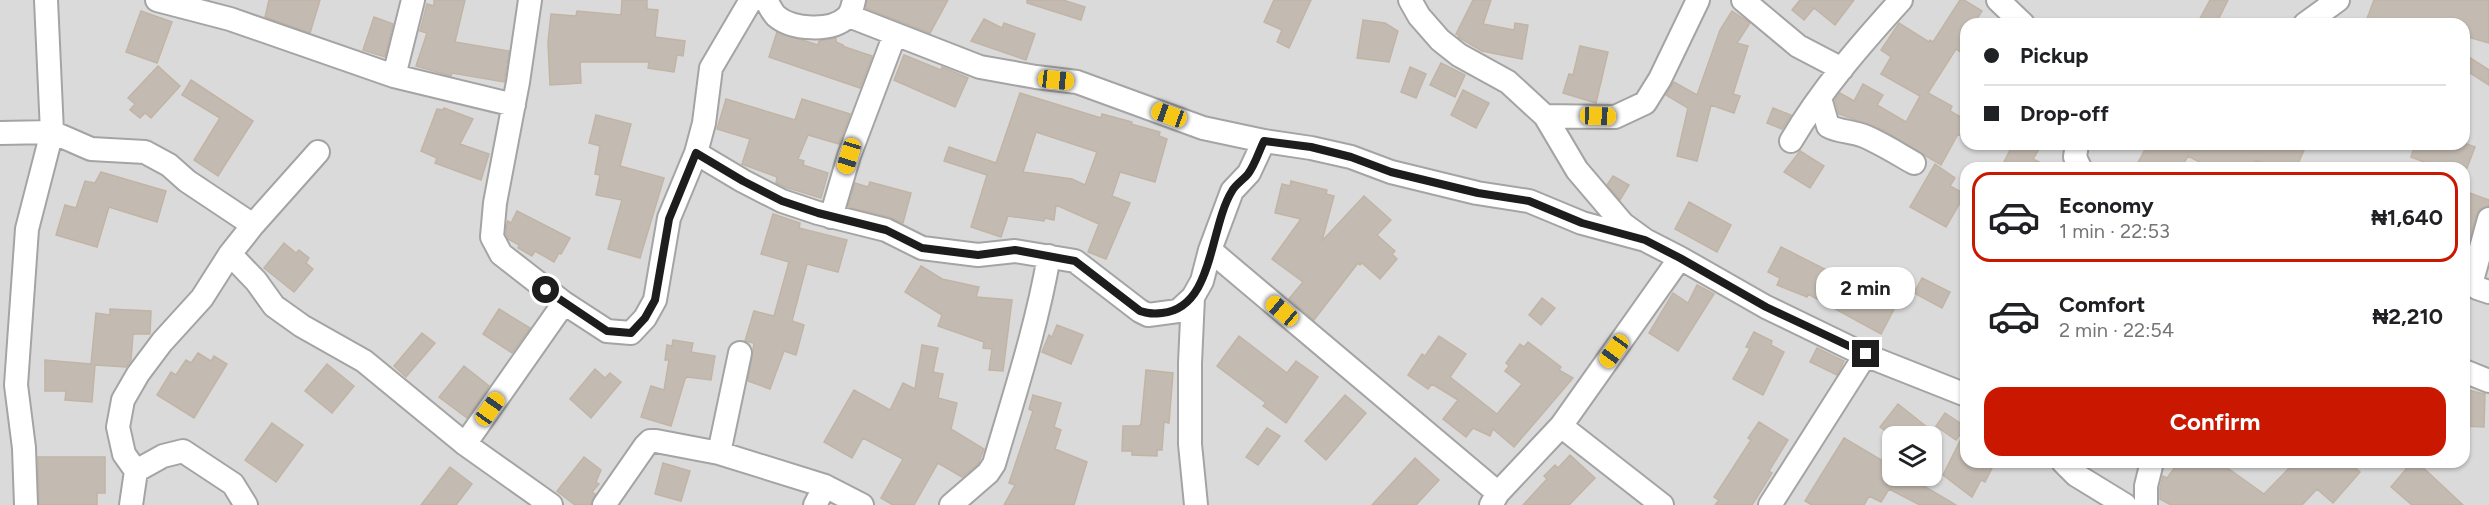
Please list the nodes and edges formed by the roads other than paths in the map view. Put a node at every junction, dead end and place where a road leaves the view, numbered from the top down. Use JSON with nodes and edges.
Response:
{"nodes":[{"id":1,"x":46,"y":0,"type":"edge"},
{"id":2,"x":157,"y":0,"type":"edge"},
{"id":3,"x":413,"y":0,"type":"edge"},
{"id":4,"x":530,"y":0,"type":"edge"},
{"id":5,"x":751,"y":0,"type":"edge"},
{"id":6,"x":766,"y":0,"type":"edge"},
{"id":7,"x":1410,"y":0,"type":"edge"},
{"id":8,"x":1698,"y":0,"type":"edge"},
{"id":9,"x":1743,"y":0,"type":"edge"},
{"id":10,"x":1901,"y":0,"type":"edge"},
{"id":11,"x":1998,"y":0,"type":"edge"},
{"id":12,"x":2338,"y":0,"type":"edge"},
{"id":13,"x":852,"y":8,"type":"edge"},
{"id":14,"x":233,"y":10,"type":"edge"},
{"id":15,"x":2017,"y":18,"type":"edge"},
{"id":16,"x":2313,"y":18,"type":"edge"},
{"id":17,"x":895,"y":34,"type":"junction"},
{"id":18,"x":1842,"y":69,"type":"junction"},
{"id":19,"x":394,"y":76,"type":"junction"},
{"id":20,"x":514,"y":105,"type":"junction"},
{"id":21,"x":1818,"y":109,"type":"junction"},
{"id":22,"x":1545,"y":116,"type":"junction"},
{"id":23,"x":52,"y":132,"type":"junction"},
{"id":24,"x":0,"y":133,"type":"edge"},
{"id":25,"x":1264,"y":141,"type":"junction"},
{"id":26,"x":1791,"y":141,"type":"dead end"},
{"id":27,"x":318,"y":152,"type":"dead end"},
{"id":28,"x":696,"y":153,"type":"junction"},
{"id":29,"x":1914,"y":164,"type":"dead end"},
{"id":30,"x":831,"y":216,"type":"junction"},
{"id":31,"x":2489,"y":219,"type":"edge"},
{"id":32,"x":253,"y":225,"type":"junction"},
{"id":33,"x":1645,"y":240,"type":"junction"},
{"id":34,"x":1210,"y":250,"type":"junction"},
{"id":35,"x":230,"y":254,"type":"junction"},
{"id":36,"x":1049,"y":256,"type":"junction"},
{"id":37,"x":1680,"y":258,"type":"junction"},
{"id":38,"x":2489,"y":292,"type":"edge"},
{"id":39,"x":1194,"y":297,"type":"junction"},
{"id":40,"x":564,"y":303,"type":"junction"},
{"id":41,"x":740,"y":353,"type":"dead end"},
{"id":42,"x":1866,"y":354,"type":"junction"},
{"id":43,"x":2470,"y":373,"type":"edge"},
{"id":44,"x":2489,"y":381,"type":"edge"},
{"id":45,"x":8,"y":386,"type":"edge"},
{"id":46,"x":1960,"y":393,"type":"edge"},
{"id":47,"x":1560,"y":426,"type":"junction"},
{"id":48,"x":465,"y":444,"type":"junction"},
{"id":49,"x":719,"y":453,"type":"junction"},
{"id":50,"x":2069,"y":468,"type":"edge"},
{"id":51,"x":2150,"y":468,"type":"edge"},
{"id":52,"x":135,"y":471,"type":"junction"},
{"id":53,"x":820,"y":496,"type":"edge"},
{"id":54,"x":1495,"y":499,"type":"edge"},
{"id":55,"x":26,"y":505,"type":"edge"},
{"id":56,"x":131,"y":505,"type":"edge"},
{"id":57,"x":246,"y":505,"type":"edge"},
{"id":58,"x":550,"y":505,"type":"edge"},
{"id":59,"x":604,"y":505,"type":"edge"},
{"id":60,"x":862,"y":505,"type":"edge"},
{"id":61,"x":951,"y":505,"type":"edge"},
{"id":62,"x":1197,"y":505,"type":"edge"},
{"id":63,"x":1662,"y":505,"type":"edge"},
{"id":64,"x":1770,"y":505,"type":"edge"},
{"id":65,"x":2125,"y":505,"type":"edge"},
{"id":66,"x":2146,"y":505,"type":"edge"}],
"edges":[{"from":1,"to":23,"type":"street"},
{"from":2,"to":14,"type":"street"},
{"from":3,"to":19,"type":"street"},
{"from":4,"to":20,"type":"street"},
{"from":5,"to":28,"type":"street"},
{"from":6,"to":13,"type":"street"},
{"from":7,"to":22,"type":"street"},
{"from":8,"to":22,"type":"street"},
{"from":9,"to":18,"type":"street"},
{"from":10,"to":18,"type":"street"},
{"from":11,"to":15,"type":"street"},
{"from":12,"to":16,"type":"street"},
{"from":13,"to":17,"type":"street"},
{"from":14,"to":19,"type":"street"},
{"from":17,"to":25,"type":"street"},
{"from":17,"to":30,"type":"street"},
{"from":18,"to":21,"type":"street"},
{"from":19,"to":20,"type":"street"},
{"from":20,"to":40,"type":"street"},
{"from":21,"to":26,"type":"street"},
{"from":21,"to":29,"type":"street"},
{"from":22,"to":33,"type":"street"},
{"from":23,"to":24,"type":"street"},
{"from":23,"to":32,"type":"street"},
{"from":23,"to":45,"type":"street"},
{"from":25,"to":33,"type":"street"},
{"from":25,"to":34,"type":"street"},
{"from":27,"to":32,"type":"street"},
{"from":28,"to":30,"type":"street"},
{"from":28,"to":40,"type":"street"},
{"from":30,"to":36,"type":"street"},
{"from":31,"to":38,"type":"street"},
{"from":32,"to":35,"type":"street"},
{"from":33,"to":37,"type":"street"},
{"from":34,"to":39,"type":"street"},
{"from":34,"to":54,"type":"street"},
{"from":35,"to":48,"type":"street"},
{"from":35,"to":52,"type":"street"},
{"from":36,"to":39,"type":"street"},
{"from":36,"to":61,"type":"street"},
{"from":37,"to":42,"type":"street"},
{"from":37,"to":47,"type":"street"},
{"from":39,"to":62,"type":"street"},
{"from":40,"to":48,"type":"street"},
{"from":41,"to":49,"type":"street"},
{"from":42,"to":46,"type":"street"},
{"from":42,"to":64,"type":"street"},
{"from":43,"to":44,"type":"street"},
{"from":45,"to":55,"type":"street"},
{"from":47,"to":54,"type":"street"},
{"from":47,"to":63,"type":"street"},
{"from":48,"to":58,"type":"street"},
{"from":49,"to":53,"type":"street"},
{"from":49,"to":59,"type":"street"},
{"from":50,"to":65,"type":"street"},
{"from":51,"to":66,"type":"street"},
{"from":52,"to":56,"type":"street"},
{"from":52,"to":57,"type":"street"},
{"from":53,"to":60,"type":"street"}]}
